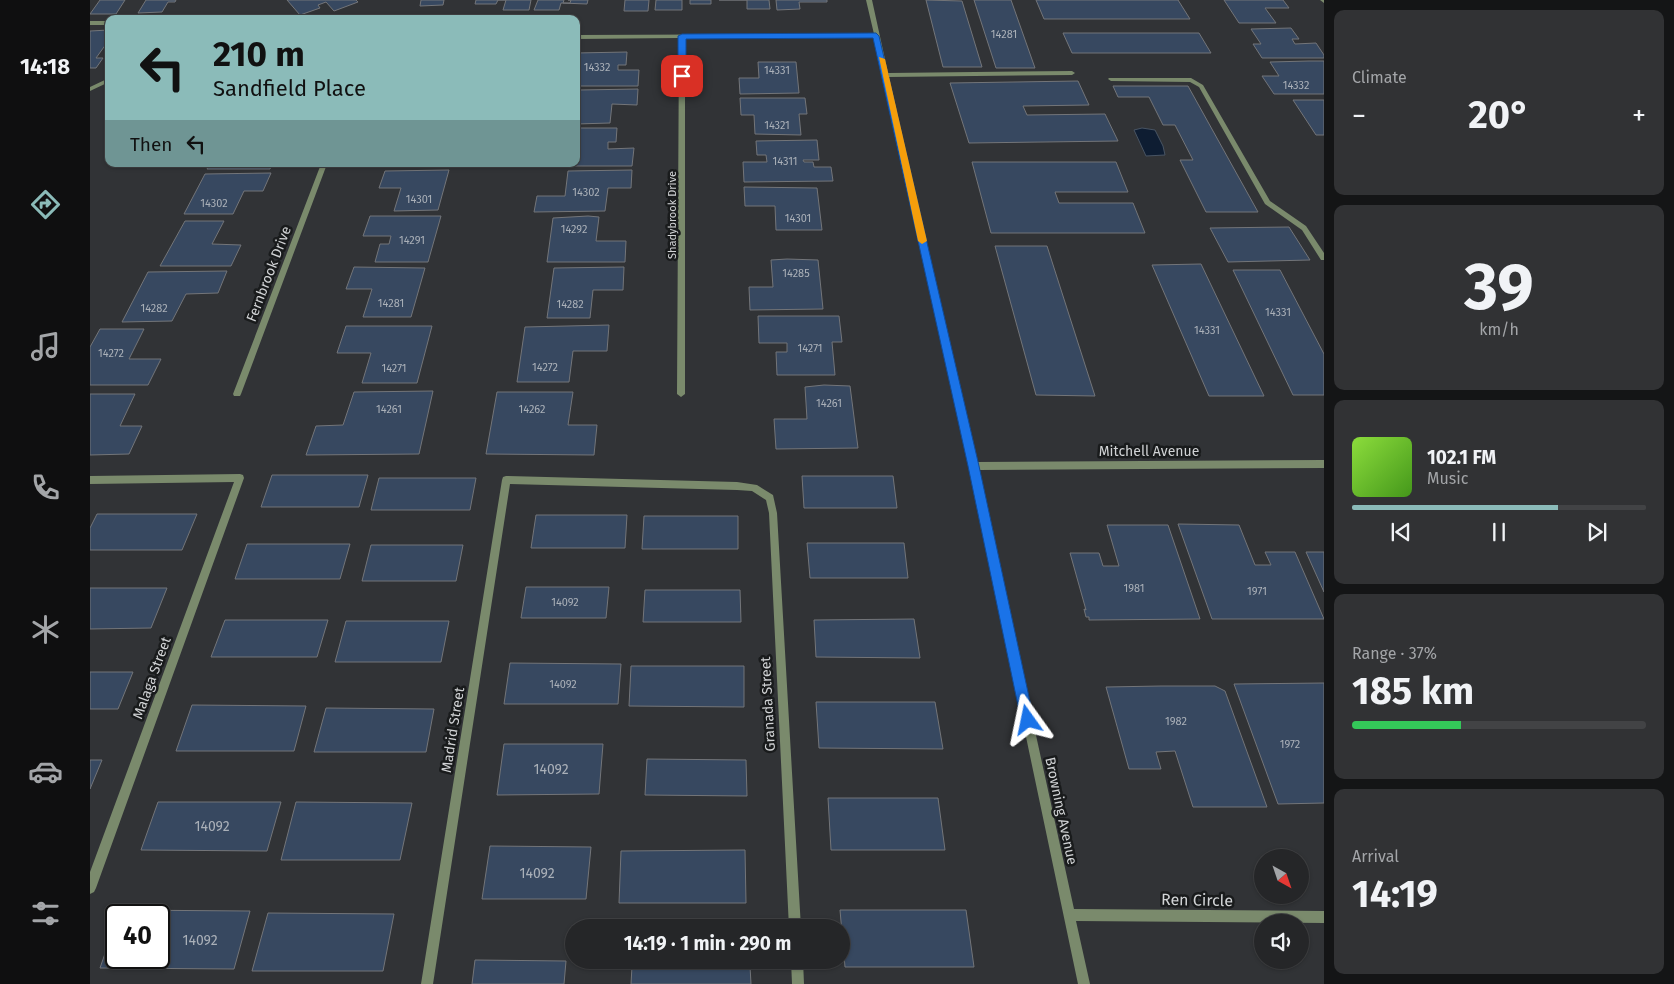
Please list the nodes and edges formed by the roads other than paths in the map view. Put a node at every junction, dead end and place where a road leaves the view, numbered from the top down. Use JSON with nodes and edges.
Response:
{"nodes":[{"id":1,"x":869,"y":0,"type":"edge"},
{"id":2,"x":90,"y":23,"type":"edge"},
{"id":3,"x":105,"y":23,"type":"edge"},
{"id":4,"x":682,"y":36,"type":"junction"},
{"id":5,"x":876,"y":36,"type":"junction"},
{"id":6,"x":580,"y":37,"type":"edge"},
{"id":7,"x":1072,"y":73,"type":"dead end"},
{"id":8,"x":885,"y":75,"type":"junction"},
{"id":9,"x":1111,"y":79,"type":"dead end"},
{"id":10,"x":105,"y":82,"type":"edge"},
{"id":11,"x":90,"y":89,"type":"edge"},
{"id":12,"x":323,"y":167,"type":"edge"},
{"id":13,"x":1324,"y":258,"type":"edge"},
{"id":14,"x":237,"y":394,"type":"dead end"},
{"id":15,"x":681,"y":394,"type":"dead end"},
{"id":16,"x":1324,"y":464,"type":"edge"},
{"id":17,"x":973,"y":466,"type":"junction"},
{"id":18,"x":240,"y":478,"type":"joint"},
{"id":19,"x":90,"y":480,"type":"edge"},
{"id":20,"x":754,"y":488,"type":"joint"},
{"id":21,"x":90,"y":888,"type":"edge"},
{"id":22,"x":1069,"y":915,"type":"junction"},
{"id":23,"x":1324,"y":917,"type":"edge"},
{"id":24,"x":795,"y":919,"type":"edge"},
{"id":25,"x":797,"y":969,"type":"edge"},
{"id":26,"x":427,"y":984,"type":"edge"},
{"id":27,"x":798,"y":984,"type":"edge"},
{"id":28,"x":1084,"y":984,"type":"edge"}],
"edges":[{"from":1,"to":5,"type":"street","name":"Browning Avenue"},
{"from":2,"to":3,"type":"street"},
{"from":4,"to":5,"type":"street"},
{"from":4,"to":6,"type":"street"},
{"from":4,"to":15,"type":"street","name":"Shadybrook Drive"},
{"from":5,"to":8,"type":"street","name":"Browning Avenue"},
{"from":7,"to":8,"type":"street"},
{"from":8,"to":17,"type":"street","name":"Browning Avenue"},
{"from":9,"to":13,"type":"street"},
{"from":10,"to":11,"type":"street"},
{"from":12,"to":14,"type":"street","name":"Fernbrook Drive"},
{"from":16,"to":17,"type":"street","name":"Mitchell Avenue"},
{"from":17,"to":22,"type":"street","name":"Browning Avenue"},
{"from":18,"to":19,"type":"street"},
{"from":18,"to":21,"type":"street","name":"Malaga Street"},
{"from":20,"to":24,"type":"street","name":"Granada Street"},
{"from":20,"to":26,"type":"street","name":"Madrid Street"},
{"from":22,"to":23,"type":"street","name":"Ren Circle"},
{"from":22,"to":28,"type":"street","name":"Browning Avenue"},
{"from":25,"to":27,"type":"street"}]}
